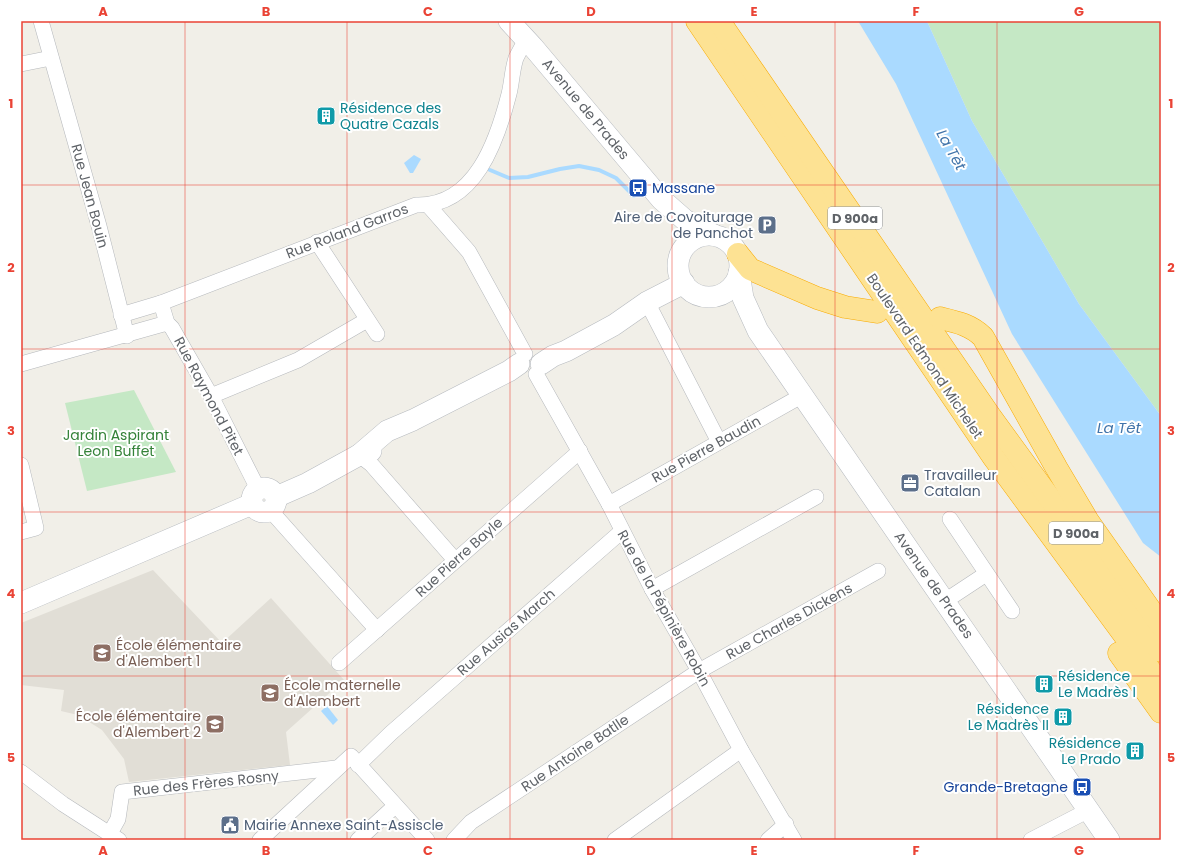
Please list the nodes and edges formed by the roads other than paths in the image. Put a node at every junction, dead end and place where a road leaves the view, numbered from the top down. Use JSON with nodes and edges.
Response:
{"nodes":[{"id":1,"x":41,"y":21,"type":"edge"},
{"id":2,"x":509,"y":21,"type":"edge"},
{"id":3,"x":697,"y":21,"type":"edge"},
{"id":4,"x":719,"y":21,"type":"edge"},
{"id":5,"x":526,"y":39,"type":"junction"},
{"id":6,"x":51,"y":58,"type":"junction"},
{"id":7,"x":21,"y":64,"type":"edge"},
{"id":8,"x":661,"y":199,"type":"junction"},
{"id":9,"x":428,"y":205,"type":"junction"},
{"id":10,"x":714,"y":235,"type":"junction"},
{"id":11,"x":317,"y":242,"type":"junction"},
{"id":12,"x":684,"y":248,"type":"junction"},
{"id":13,"x":738,"y":263,"type":"junction"},
{"id":14,"x":684,"y":284,"type":"junction"},
{"id":15,"x":714,"y":296,"type":"junction"},
{"id":16,"x":647,"y":302,"type":"junction"},
{"id":17,"x":161,"y":303,"type":"junction"},
{"id":18,"x":877,"y":312,"type":"dead end"},
{"id":19,"x":121,"y":315,"type":"junction"},
{"id":20,"x":940,"y":318,"type":"dead end"},
{"id":21,"x":367,"y":320,"type":"junction"},
{"id":22,"x":167,"y":323,"type":"junction"},
{"id":23,"x":758,"y":331,"type":"junction"},
{"id":24,"x":377,"y":334,"type":"dead end"},
{"id":25,"x":127,"y":336,"type":"junction"},
{"id":26,"x":21,"y":364,"type":"edge"},
{"id":27,"x":531,"y":364,"type":"junction"},
{"id":28,"x":803,"y":395,"type":"junction"},
{"id":29,"x":211,"y":396,"type":"junction"},
{"id":30,"x":718,"y":442,"type":"junction"},
{"id":31,"x":580,"y":451,"type":"junction"},
{"id":32,"x":359,"y":455,"type":"junction"},
{"id":33,"x":994,"y":458,"type":"junction"},
{"id":34,"x":21,"y":466,"type":"edge"},
{"id":35,"x":816,"y":496,"type":"dead end"},
{"id":36,"x":264,"y":500,"type":"junction"},
{"id":37,"x":609,"y":504,"type":"junction"},
{"id":38,"x":1065,"y":516,"type":"junction"},
{"id":39,"x":950,"y":519,"type":"dead end"},
{"id":40,"x":1088,"y":521,"type":"junction"},
{"id":41,"x":622,"y":531,"type":"junction"},
{"id":42,"x":21,"y":532,"type":"edge"},
{"id":43,"x":455,"y":560,"type":"junction"},
{"id":44,"x":878,"y":571,"type":"dead end"},
{"id":45,"x":986,"y":574,"type":"junction"},
{"id":46,"x":652,"y":589,"type":"junction"},
{"id":47,"x":945,"y":601,"type":"junction"},
{"id":48,"x":21,"y":603,"type":"edge"},
{"id":49,"x":1012,"y":611,"type":"dead end"},
{"id":50,"x":1161,"y":625,"type":"edge"},
{"id":51,"x":377,"y":630,"type":"junction"},
{"id":52,"x":1161,"y":651,"type":"edge"},
{"id":53,"x":339,"y":662,"type":"dead end"},
{"id":54,"x":699,"y":671,"type":"junction"},
{"id":55,"x":1161,"y":685,"type":"edge"},
{"id":56,"x":1161,"y":712,"type":"edge"},
{"id":57,"x":741,"y":750,"type":"junction"},
{"id":58,"x":358,"y":765,"type":"junction"},
{"id":59,"x":336,"y":768,"type":"junction"},
{"id":60,"x":21,"y":772,"type":"edge"},
{"id":61,"x":395,"y":806,"type":"junction"},
{"id":62,"x":1089,"y":810,"type":"junction"},
{"id":63,"x":786,"y":824,"type":"junction"},
{"id":64,"x":114,"y":838,"type":"edge"},
{"id":65,"x":260,"y":840,"type":"edge"},
{"id":66,"x":358,"y":840,"type":"edge"},
{"id":67,"x":427,"y":840,"type":"edge"},
{"id":68,"x":454,"y":840,"type":"edge"},
{"id":69,"x":615,"y":840,"type":"edge"},
{"id":70,"x":768,"y":840,"type":"edge"},
{"id":71,"x":794,"y":840,"type":"edge"},
{"id":72,"x":1031,"y":840,"type":"edge"},
{"id":73,"x":1109,"y":840,"type":"edge"}],
"edges":[{"from":1,"to":6,"type":"street","name":"Rue Jean Bouin"},
{"from":2,"to":5,"type":"main road","name":"Avenue de Prades"},
{"from":3,"to":33,"type":"highway","name":"Boulevard Edmond Michelet","number":"D 900a"},
{"from":4,"to":38,"type":"highway","name":"Boulevard Edmond Michelet","number":"D 900a"},
{"from":5,"to":8,"type":"main road","name":"Avenue de Prades"},
{"from":5,"to":9,"type":"street","name":"Rue Roland Garros"},
{"from":6,"to":7,"type":"street"},
{"from":6,"to":19,"type":"street","name":"Rue Jean Bouin"},
{"from":8,"to":10,"type":"main road","name":"Avenue de Prades"},
{"from":8,"to":12,"type":"main road","name":"Avenue de Prades"},
{"from":9,"to":11,"type":"street","name":"Rue Roland Garros"},
{"from":9,"to":27,"type":"street","name":"Rue de la Pépinière Robin"},
{"from":10,"to":12,"type":"main road"},
{"from":10,"to":13,"type":"main road"},
{"from":11,"to":17,"type":"street","name":"Rue Roland Garros"},
{"from":11,"to":21,"type":"street"},
{"from":12,"to":14,"type":"main road"},
{"from":13,"to":15,"type":"main road"},
{"from":13,"to":18,"type":"highway"},
{"from":13,"to":23,"type":"main road","name":"Avenue de Prades"},
{"from":14,"to":15,"type":"main road"},
{"from":14,"to":16,"type":"main road"},
{"from":15,"to":23,"type":"main road","name":"Avenue de Prades"},
{"from":16,"to":27,"type":"main road"},
{"from":16,"to":30,"type":"street"},
{"from":17,"to":19,"type":"street","name":"Rue Roland Garros"},
{"from":17,"to":22,"type":"street","name":"Rue Raymond Pitet"},
{"from":19,"to":25,"type":"street","name":"Rue Jean Bouin"},
{"from":20,"to":40,"type":"highway"},
{"from":21,"to":24,"type":"street"},
{"from":21,"to":29,"type":"street"},
{"from":22,"to":25,"type":"street"},
{"from":22,"to":29,"type":"street","name":"Rue Raymond Pitet"},
{"from":23,"to":28,"type":"main road","name":"Avenue de Prades"},
{"from":25,"to":26,"type":"street"},
{"from":27,"to":31,"type":"street","name":"Rue de la Pépinière Robin"},
{"from":27,"to":32,"type":"main road"},
{"from":28,"to":30,"type":"street","name":"Rue Pierre Baudin"},
{"from":28,"to":47,"type":"main road","name":"Avenue de Prades"},
{"from":29,"to":36,"type":"street","name":"Rue Raymond Pitet"},
{"from":30,"to":37,"type":"street","name":"Rue Pierre Baudin"},
{"from":31,"to":37,"type":"street","name":"Rue de la Pépinière Robin"},
{"from":31,"to":43,"type":"street","name":"Rue Pierre Bayle"},
{"from":32,"to":36,"type":"main road"},
{"from":32,"to":43,"type":"street"},
{"from":33,"to":55,"type":"highway","name":"Boulevard Edmond Michelet","number":"D 900a"},
{"from":33,"to":56,"type":"highway"},
{"from":34,"to":42,"type":"street"},
{"from":35,"to":46,"type":"street"},
{"from":36,"to":48,"type":"main road"},
{"from":36,"to":51,"type":"street","name":"Rue Raymond Pitet"},
{"from":37,"to":41,"type":"street","name":"Rue de la Pépinière Robin"},
{"from":38,"to":40,"type":"highway"},
{"from":38,"to":52,"type":"highway","name":"Boulevard Edmond Michelet","number":"D 900a"},
{"from":39,"to":45,"type":"street"},
{"from":40,"to":50,"type":"highway"},
{"from":41,"to":46,"type":"street","name":"Rue de la Pépinière Robin"},
{"from":41,"to":58,"type":"street","name":"Rue Ausias March"},
{"from":43,"to":51,"type":"street","name":"Rue Pierre Bayle"},
{"from":44,"to":54,"type":"street","name":"Rue Charles Dickens"},
{"from":45,"to":47,"type":"street"},
{"from":45,"to":49,"type":"street"},
{"from":46,"to":54,"type":"street","name":"Rue de la Pépinière Robin"},
{"from":47,"to":62,"type":"main road","name":"Avenue de Prades"},
{"from":51,"to":53,"type":"street","name":"Rue Pierre Bayle"},
{"from":54,"to":57,"type":"street","name":"Rue de la Pépinière Robin"},
{"from":54,"to":68,"type":"street","name":"Rue Antoine Batlle"},
{"from":57,"to":63,"type":"street","name":"Rue de la Pépinière Robin"},
{"from":57,"to":69,"type":"street"},
{"from":58,"to":59,"type":"street"},
{"from":58,"to":61,"type":"street"},
{"from":59,"to":64,"type":"street","name":"Rue des Frères Rosny"},
{"from":59,"to":65,"type":"street"},
{"from":60,"to":64,"type":"street"},
{"from":61,"to":66,"type":"street"},
{"from":61,"to":67,"type":"street"},
{"from":62,"to":72,"type":"street"},
{"from":62,"to":73,"type":"main road","name":"Avenue de Prades"},
{"from":63,"to":70,"type":"street"},
{"from":63,"to":71,"type":"street","name":"Rue de la Pépinière Robin"}]}
